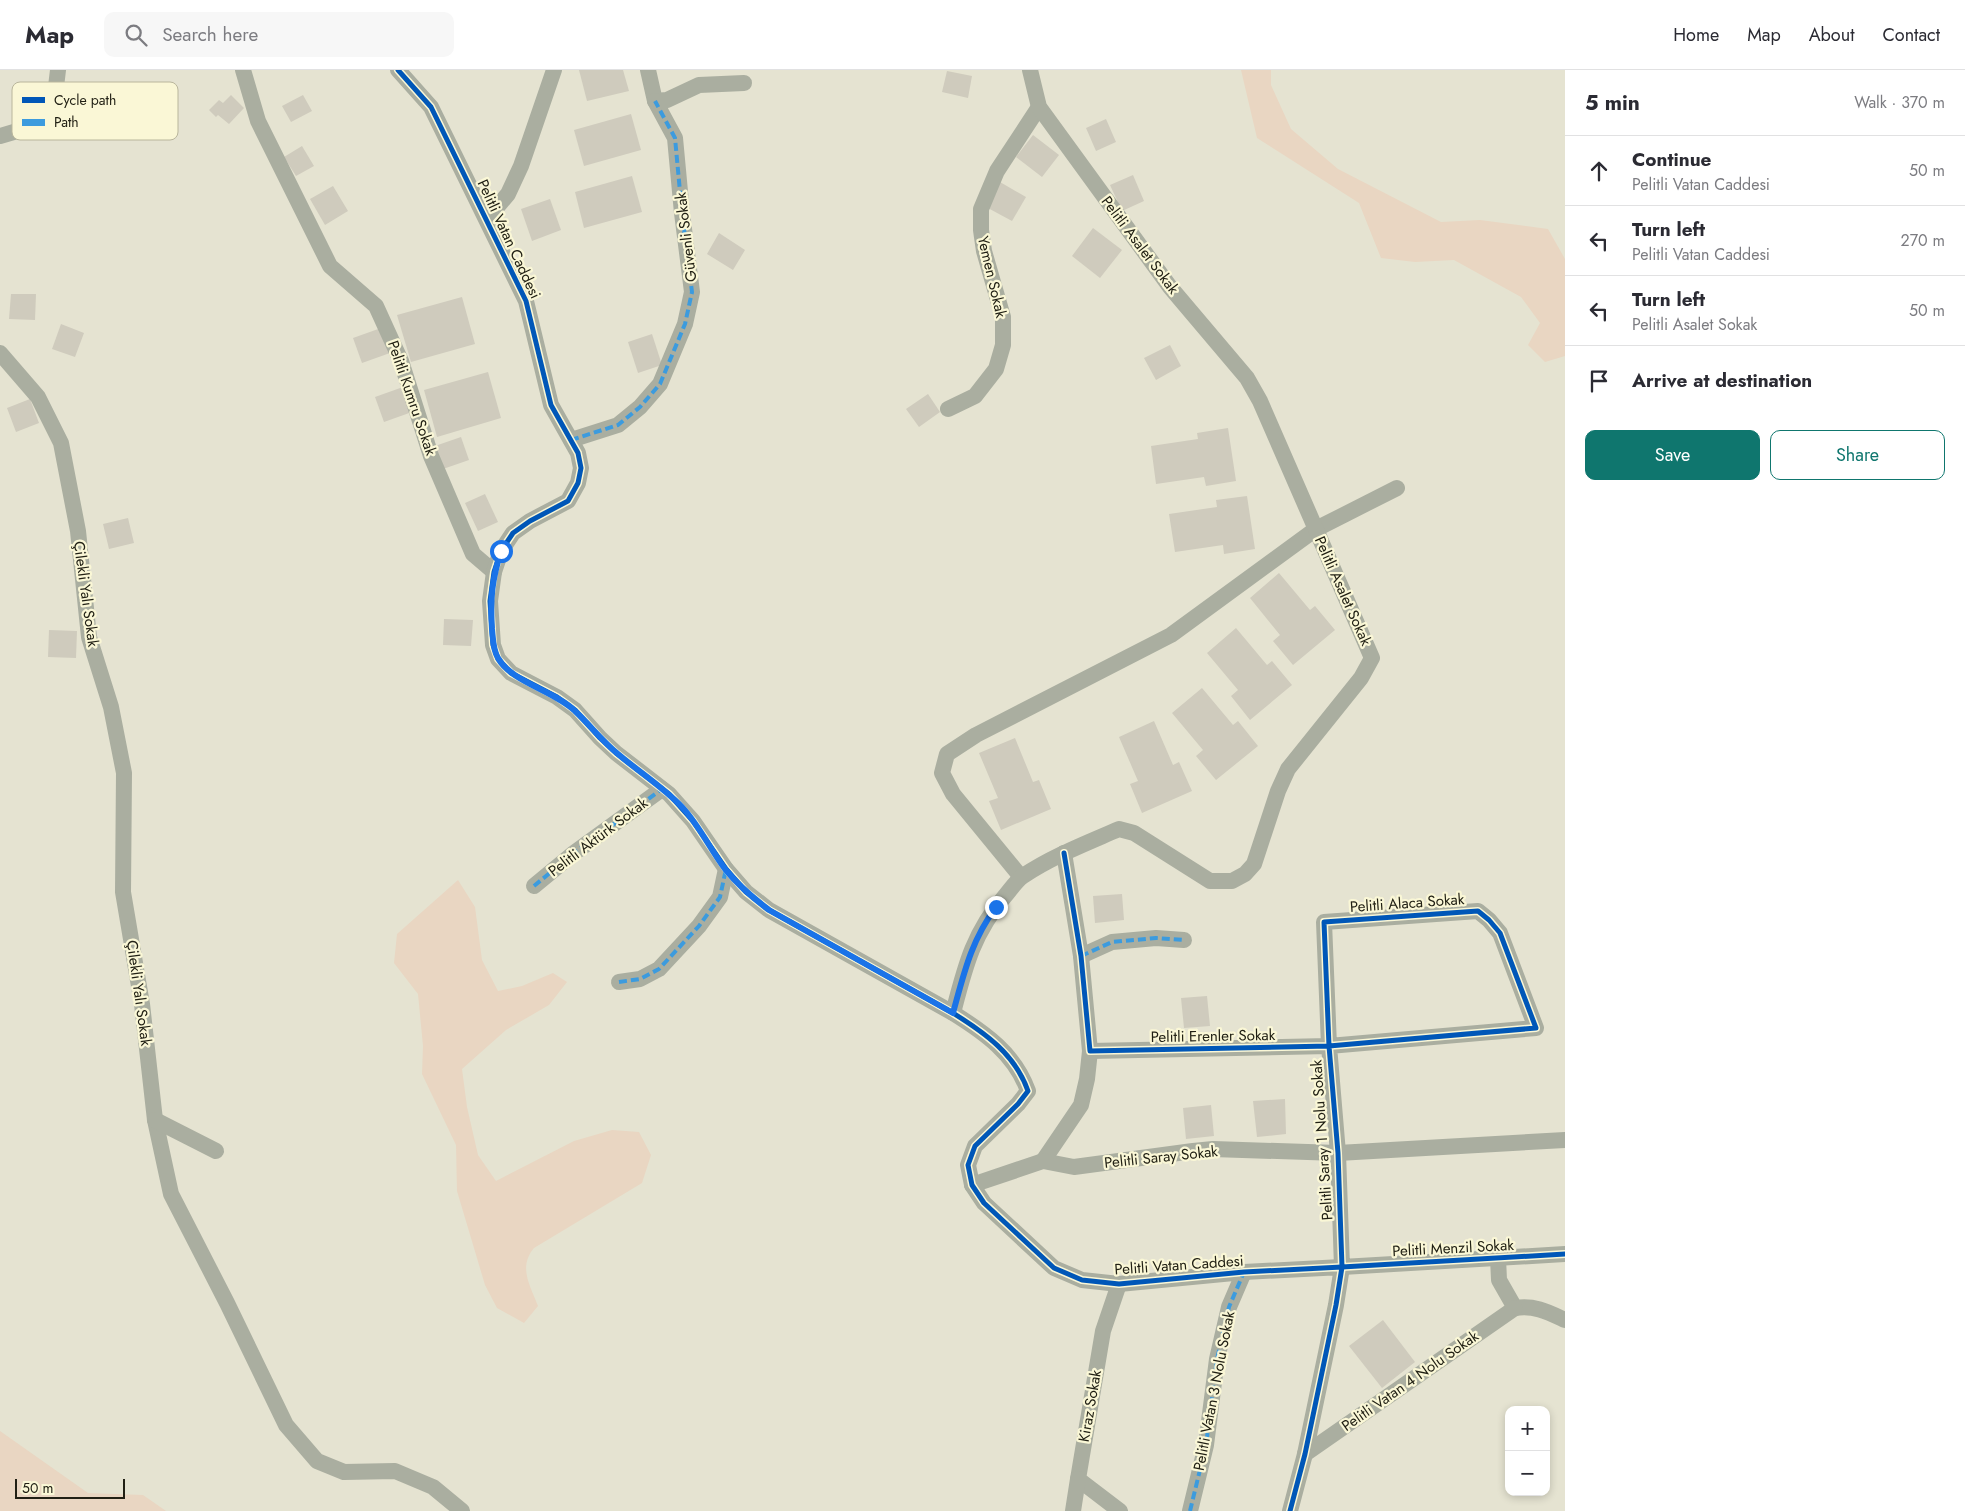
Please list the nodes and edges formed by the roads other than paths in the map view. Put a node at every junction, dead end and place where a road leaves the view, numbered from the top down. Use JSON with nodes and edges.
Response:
{"nodes":[{"id":1,"x":243,"y":70,"type":"edge"},
{"id":2,"x":398,"y":70,"type":"edge"},
{"id":3,"x":554,"y":70,"type":"edge"},
{"id":4,"x":648,"y":70,"type":"edge"},
{"id":5,"x":1030,"y":70,"type":"edge"},
{"id":6,"x":744,"y":84,"type":"dead end"},
{"id":7,"x":655,"y":101,"type":"junction"},
{"id":8,"x":1039,"y":107,"type":"junction"},
{"id":9,"x":12,"y":132,"type":"edge"},
{"id":10,"x":0,"y":136,"type":"edge"},
{"id":11,"x":487,"y":219,"type":"junction"},
{"id":12,"x":0,"y":353,"type":"edge"},
{"id":13,"x":948,"y":409,"type":"dead end"},
{"id":14,"x":571,"y":440,"type":"junction"},
{"id":15,"x":1397,"y":488,"type":"dead end"},
{"id":16,"x":1316,"y":529,"type":"junction"},
{"id":17,"x":494,"y":572,"type":"junction"},
{"id":18,"x":662,"y":789,"type":"junction"},
{"id":19,"x":1064,"y":854,"type":"junction"},
{"id":20,"x":726,"y":869,"type":"junction"},
{"id":21,"x":1021,"y":877,"type":"junction"},
{"id":22,"x":534,"y":886,"type":"dead end"},
{"id":23,"x":1324,"y":922,"type":"joint"},
{"id":24,"x":1184,"y":940,"type":"dead end"},
{"id":25,"x":1081,"y":956,"type":"junction"},
{"id":26,"x":619,"y":982,"type":"dead end"},
{"id":27,"x":953,"y":1013,"type":"junction"},
{"id":28,"x":1536,"y":1028,"type":"joint"},
{"id":29,"x":1329,"y":1046,"type":"junction"},
{"id":30,"x":1090,"y":1051,"type":"junction"},
{"id":31,"x":155,"y":1120,"type":"junction"},
{"id":32,"x":1565,"y":1140,"type":"edge"},
{"id":33,"x":216,"y":1151,"type":"dead end"},
{"id":34,"x":1338,"y":1153,"type":"junction"},
{"id":35,"x":1043,"y":1161,"type":"junction"},
{"id":36,"x":972,"y":1185,"type":"junction"},
{"id":37,"x":1565,"y":1254,"type":"edge"},
{"id":38,"x":1498,"y":1258,"type":"junction"},
{"id":39,"x":1342,"y":1266,"type":"junction"},
{"id":40,"x":1244,"y":1272,"type":"junction"},
{"id":41,"x":1119,"y":1284,"type":"junction"},
{"id":42,"x":1515,"y":1308,"type":"junction"},
{"id":43,"x":1565,"y":1320,"type":"edge"},
{"id":44,"x":1305,"y":1454,"type":"junction"},
{"id":45,"x":1078,"y":1479,"type":"junction"},
{"id":46,"x":462,"y":1511,"type":"edge"},
{"id":47,"x":1073,"y":1511,"type":"edge"},
{"id":48,"x":1120,"y":1511,"type":"edge"},
{"id":49,"x":1190,"y":1511,"type":"edge"},
{"id":50,"x":1290,"y":1511,"type":"edge"}],
"edges":[{"from":1,"to":17,"type":"street","name":"Pelitli Kumru Sokak"},
{"from":2,"to":11,"type":"street","name":"Pelitli Vatan Caddesi"},
{"from":3,"to":11,"type":"street"},
{"from":4,"to":7,"type":"street","name":"Güvenli Sokak"},
{"from":5,"to":8,"type":"street","name":"Pelitli Asalet Sokak"},
{"from":6,"to":7,"type":"street"},
{"from":7,"to":14,"type":"street","name":"Güvenli Sokak"},
{"from":8,"to":13,"type":"street","name":"Yemen Sokak"},
{"from":8,"to":16,"type":"street","name":"Pelitli Asalet Sokak"},
{"from":9,"to":10,"type":"street"},
{"from":11,"to":14,"type":"street","name":"Pelitli Vatan Caddesi"},
{"from":12,"to":31,"type":"street","name":"Çilekli Yalı Sokak"},
{"from":14,"to":17,"type":"street","name":"Pelitli Vatan Caddesi"},
{"from":15,"to":16,"type":"street"},
{"from":16,"to":19,"type":"street","name":"Pelitli Asalet Sokak"},
{"from":16,"to":21,"type":"street"},
{"from":17,"to":18,"type":"street","name":"Pelitli Vatan Caddesi"},
{"from":18,"to":20,"type":"street","name":"Pelitli Vatan Caddesi"},
{"from":18,"to":22,"type":"street","name":"Pelitli Aktürk Sokak"},
{"from":19,"to":21,"type":"street","name":"Pelitli Asalet Sokak"},
{"from":19,"to":25,"type":"street"},
{"from":20,"to":26,"type":"street"},
{"from":20,"to":27,"type":"street","name":"Pelitli Vatan Caddesi"},
{"from":21,"to":27,"type":"street","name":"Pelitli Asalet Sokak"},
{"from":23,"to":28,"type":"street","name":"Pelitli Alaca Sokak"},
{"from":23,"to":29,"type":"street","name":"Pelitli Saray 1 Nolu Sokak"},
{"from":24,"to":25,"type":"street"},
{"from":25,"to":30,"type":"street"},
{"from":27,"to":36,"type":"street","name":"Pelitli Vatan Caddesi"},
{"from":28,"to":29,"type":"street","name":"Pelitli Erenler Sokak"},
{"from":29,"to":30,"type":"street","name":"Pelitli Erenler Sokak"},
{"from":29,"to":34,"type":"street","name":"Pelitli Saray 1 Nolu Sokak"},
{"from":30,"to":35,"type":"street"},
{"from":31,"to":33,"type":"street"},
{"from":31,"to":46,"type":"street","name":"Çilekli Yalı Sokak"},
{"from":32,"to":34,"type":"street","name":"Pelitli Saray Sokak"},
{"from":34,"to":35,"type":"street","name":"Pelitli Saray Sokak"},
{"from":34,"to":39,"type":"street","name":"Pelitli Saray 1 Nolu Sokak"},
{"from":35,"to":36,"type":"street","name":"Pelitli Saray Sokak"},
{"from":36,"to":41,"type":"street","name":"Pelitli Vatan Caddesi"},
{"from":37,"to":38,"type":"street","name":"Pelitli Menzil Sokak"},
{"from":38,"to":39,"type":"street","name":"Pelitli Menzil Sokak"},
{"from":38,"to":42,"type":"street"},
{"from":39,"to":40,"type":"street","name":"Pelitli Vatan Caddesi"},
{"from":39,"to":44,"type":"street"},
{"from":40,"to":41,"type":"street","name":"Pelitli Vatan Caddesi"},
{"from":40,"to":49,"type":"street","name":"Pelitli Vatan 3 Nolu Sokak"},
{"from":41,"to":45,"type":"street","name":"Kiraz Sokak"},
{"from":42,"to":43,"type":"street"},
{"from":42,"to":44,"type":"street","name":"Pelitli Vatan 4 Nolu Sokak"},
{"from":44,"to":50,"type":"street"},
{"from":45,"to":47,"type":"street","name":"Kiraz Sokak"},
{"from":45,"to":48,"type":"street"}]}
